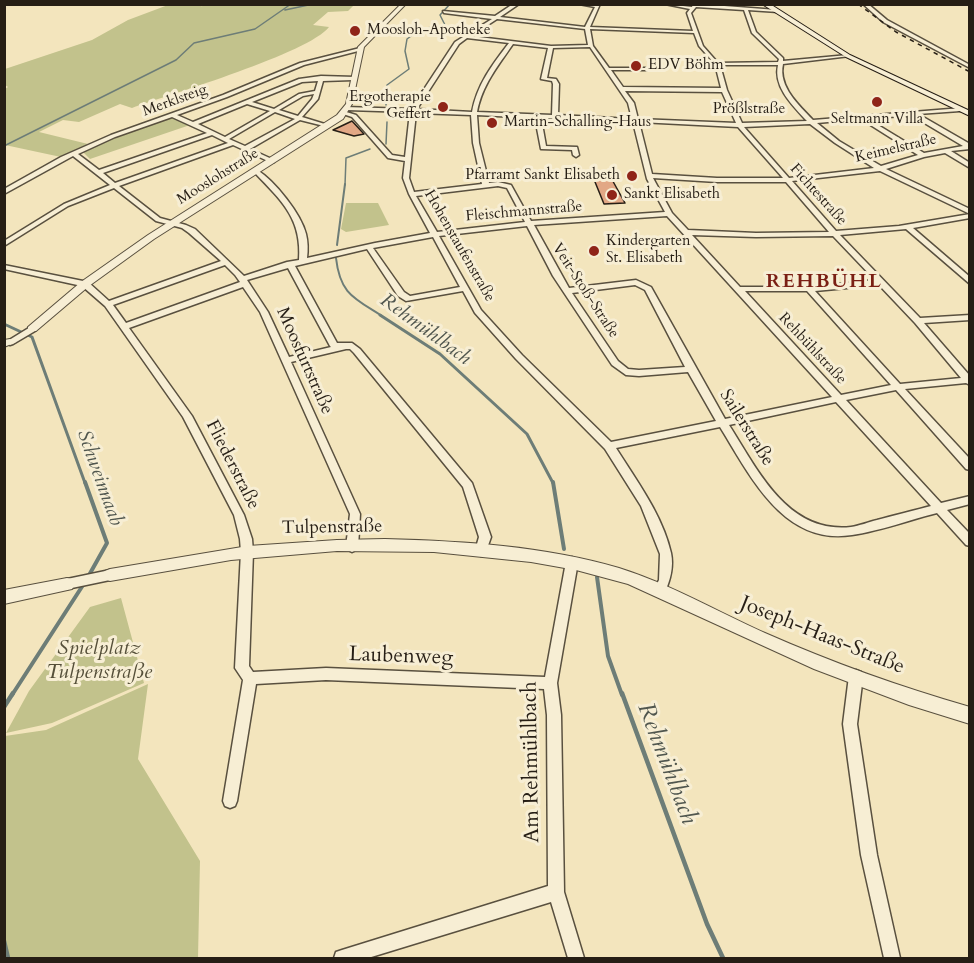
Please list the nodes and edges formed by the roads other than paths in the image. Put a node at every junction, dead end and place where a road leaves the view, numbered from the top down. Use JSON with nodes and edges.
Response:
{"nodes":[{"id":1,"x":404,"y":4,"type":"edge"},
{"id":2,"x":517,"y":4,"type":"edge"},
{"id":3,"x":581,"y":4,"type":"edge"},
{"id":4,"x":667,"y":4,"type":"edge"},
{"id":5,"x":765,"y":4,"type":"edge"},
{"id":6,"x":865,"y":4,"type":"edge"},
{"id":7,"x":597,"y":5,"type":"edge"},
{"id":8,"x":695,"y":6,"type":"edge"},
{"id":9,"x":466,"y":9,"type":"dead end"},
{"id":10,"x":747,"y":11,"type":"junction"},
{"id":11,"x":777,"y":11,"type":"junction"},
{"id":12,"x":444,"y":12,"type":"dead end"},
{"id":13,"x":461,"y":13,"type":"junction"},
{"id":14,"x":499,"y":18,"type":"junction"},
{"id":15,"x":587,"y":28,"type":"junction"},
{"id":16,"x":694,"y":32,"type":"junction"},
{"id":17,"x":467,"y":37,"type":"junction"},
{"id":18,"x":511,"y":44,"type":"junction"},
{"id":19,"x":591,"y":46,"type":"junction"},
{"id":20,"x":551,"y":47,"type":"junction"},
{"id":21,"x":360,"y":49,"type":"junction"},
{"id":22,"x":848,"y":56,"type":"junction"},
{"id":23,"x":717,"y":63,"type":"junction"},
{"id":24,"x":781,"y":63,"type":"junction"},
{"id":25,"x":969,"y":67,"type":"edge"},
{"id":26,"x":606,"y":69,"type":"junction"},
{"id":27,"x":655,"y":69,"type":"dead end"},
{"id":28,"x":321,"y":78,"type":"junction"},
{"id":29,"x":354,"y":78,"type":"junction"},
{"id":30,"x":620,"y":90,"type":"junction"},
{"id":31,"x":724,"y":90,"type":"junction"},
{"id":32,"x":316,"y":92,"type":"junction"},
{"id":33,"x":225,"y":96,"type":"junction"},
{"id":34,"x":248,"y":103,"type":"junction"},
{"id":35,"x":960,"y":109,"type":"junction"},
{"id":36,"x":274,"y":110,"type":"junction"},
{"id":37,"x":345,"y":111,"type":"junction"},
{"id":38,"x":413,"y":111,"type":"junction"},
{"id":39,"x":911,"y":113,"type":"junction"},
{"id":40,"x":969,"y":114,"type":"edge"},
{"id":41,"x":173,"y":115,"type":"junction"},
{"id":42,"x":473,"y":115,"type":"junction"},
{"id":43,"x":299,"y":117,"type":"junction"},
{"id":44,"x":538,"y":118,"type":"junction"},
{"id":45,"x":555,"y":118,"type":"junction"},
{"id":46,"x":863,"y":118,"type":"junction"},
{"id":47,"x":637,"y":122,"type":"junction"},
{"id":48,"x":813,"y":122,"type":"junction"},
{"id":49,"x":194,"y":124,"type":"junction"},
{"id":50,"x":740,"y":125,"type":"junction"},
{"id":51,"x":326,"y":126,"type":"junction"},
{"id":52,"x":212,"y":133,"type":"junction"},
{"id":53,"x":225,"y":139,"type":"junction"},
{"id":54,"x":232,"y":143,"type":"junction"},
{"id":55,"x":969,"y":146,"type":"edge"},
{"id":56,"x":543,"y":148,"type":"junction"},
{"id":57,"x":245,"y":149,"type":"junction"},
{"id":58,"x":575,"y":149,"type":"dead end"},
{"id":59,"x":946,"y":151,"type":"junction"},
{"id":60,"x":73,"y":153,"type":"junction"},
{"id":61,"x":923,"y":155,"type":"junction"},
{"id":62,"x":542,"y":156,"type":"dead end"},
{"id":63,"x":407,"y":159,"type":"junction"},
{"id":64,"x":272,"y":161,"type":"junction"},
{"id":65,"x":969,"y":166,"type":"edge"},
{"id":66,"x":879,"y":169,"type":"junction"},
{"id":67,"x":257,"y":172,"type":"junction"},
{"id":68,"x":97,"y":173,"type":"junction"},
{"id":69,"x":649,"y":176,"type":"junction"},
{"id":70,"x":787,"y":180,"type":"junction"},
{"id":71,"x":113,"y":185,"type":"junction"},
{"id":72,"x":486,"y":185,"type":"junction"},
{"id":73,"x":4,"y":192,"type":"edge"},
{"id":74,"x":412,"y":194,"type":"junction"},
{"id":75,"x":669,"y":214,"type":"junction"},
{"id":76,"x":969,"y":214,"type":"edge"},
{"id":77,"x":171,"y":224,"type":"junction"},
{"id":78,"x":530,"y":225,"type":"junction"},
{"id":79,"x":908,"y":227,"type":"junction"},
{"id":80,"x":684,"y":231,"type":"junction"},
{"id":81,"x":834,"y":233,"type":"junction"},
{"id":82,"x":435,"y":235,"type":"junction"},
{"id":83,"x":4,"y":246,"type":"edge"},
{"id":84,"x":369,"y":247,"type":"junction"},
{"id":85,"x":303,"y":260,"type":"junction"},
{"id":86,"x":225,"y":262,"type":"junction"},
{"id":87,"x":290,"y":264,"type":"junction"},
{"id":88,"x":4,"y":267,"type":"edge"},
{"id":89,"x":245,"y":281,"type":"junction"},
{"id":90,"x":881,"y":282,"type":"junction"},
{"id":91,"x":969,"y":282,"type":"edge"},
{"id":92,"x":85,"y":284,"type":"junction"},
{"id":93,"x":465,"y":288,"type":"junction"},
{"id":94,"x":736,"y":289,"type":"junction"},
{"id":95,"x":809,"y":289,"type":"junction"},
{"id":96,"x":567,"y":291,"type":"junction"},
{"id":97,"x":108,"y":304,"type":"junction"},
{"id":98,"x":969,"y":317,"type":"edge"},
{"id":99,"x":918,"y":321,"type":"junction"},
{"id":100,"x":124,"y":327,"type":"junction"},
{"id":101,"x":32,"y":329,"type":"joint"},
{"id":102,"x":7,"y":343,"type":"edge"},
{"id":103,"x":346,"y":346,"type":"junction"},
{"id":104,"x":285,"y":361,"type":"junction"},
{"id":105,"x":691,"y":369,"type":"junction"},
{"id":106,"x":969,"y":381,"type":"edge"},
{"id":107,"x":896,"y":387,"type":"junction"},
{"id":108,"x":838,"y":399,"type":"junction"},
{"id":109,"x":722,"y":425,"type":"junction"},
{"id":110,"x":609,"y":446,"type":"junction"},
{"id":111,"x":969,"y":466,"type":"edge"},
{"id":112,"x":969,"y":500,"type":"edge"},
{"id":113,"x":939,"y":508,"type":"junction"},
{"id":114,"x":969,"y":542,"type":"edge"},
{"id":115,"x":352,"y":547,"type":"junction"},
{"id":116,"x":481,"y":551,"type":"junction"},
{"id":117,"x":247,"y":552,"type":"junction"},
{"id":118,"x":572,"y":562,"type":"junction"},
{"id":119,"x":110,"y":575,"type":"joint"},
{"id":120,"x":67,"y":584,"type":"joint"},
{"id":121,"x":660,"y":590,"type":"junction"},
{"id":122,"x":4,"y":597,"type":"edge"},
{"id":123,"x":856,"y":676,"type":"junction"},
{"id":124,"x":250,"y":678,"type":"junction"},
{"id":125,"x":550,"y":683,"type":"junction"},
{"id":126,"x":969,"y":716,"type":"edge"},
{"id":127,"x":230,"y":801,"type":"dead end"},
{"id":128,"x":556,"y":891,"type":"junction"},
{"id":129,"x":342,"y":958,"type":"edge"},
{"id":130,"x":576,"y":958,"type":"edge"},
{"id":131,"x":892,"y":958,"type":"edge"}],
"edges":[{"from":1,"to":21,"type":"street"},
{"from":2,"to":14,"type":"street","name":"Hohenstaufenstraße"},
{"from":3,"to":7,"type":"street"},
{"from":4,"to":8,"type":"street"},
{"from":5,"to":11,"type":"main road"},
{"from":6,"to":25,"type":"street"},
{"from":7,"to":15,"type":"street"},
{"from":8,"to":10,"type":"street"},
{"from":8,"to":16,"type":"street"},
{"from":9,"to":13,"type":"street"},
{"from":10,"to":11,"type":"street"},
{"from":10,"to":24,"type":"street"},
{"from":11,"to":22,"type":"main road"},
{"from":12,"to":13,"type":"street"},
{"from":13,"to":14,"type":"street"},
{"from":14,"to":15,"type":"street"},
{"from":14,"to":17,"type":"street","name":"Hohenstaufenstraße"},
{"from":15,"to":16,"type":"street"},
{"from":15,"to":19,"type":"street","name":"Rehbühlstraße"},
{"from":16,"to":23,"type":"street","name":"Fichtestraße"},
{"from":17,"to":18,"type":"street"},
{"from":17,"to":38,"type":"street","name":"Hohenstaufenstraße"},
{"from":18,"to":20,"type":"street"},
{"from":18,"to":42,"type":"street"},
{"from":19,"to":20,"type":"street"},
{"from":19,"to":26,"type":"street","name":"Rehbühlstraße"},
{"from":20,"to":45,"type":"street"},
{"from":21,"to":29,"type":"street"},
{"from":21,"to":33,"type":"street","name":"Merklsteig"},
{"from":22,"to":24,"type":"street"},
{"from":22,"to":35,"type":"main road"},
{"from":23,"to":24,"type":"street"},
{"from":23,"to":31,"type":"street","name":"Fichtestraße"},
{"from":24,"to":48,"type":"street"},
{"from":26,"to":27,"type":"street"},
{"from":26,"to":30,"type":"street","name":"Rehbühlstraße"},
{"from":28,"to":29,"type":"street"},
{"from":28,"to":32,"type":"street"},
{"from":28,"to":34,"type":"street"},
{"from":29,"to":37,"type":"street"},
{"from":30,"to":31,"type":"street"},
{"from":30,"to":47,"type":"street","name":"Rehbühlstraße"},
{"from":31,"to":50,"type":"street","name":"Fichtestraße"},
{"from":32,"to":36,"type":"street"},
{"from":32,"to":43,"type":"street"},
{"from":33,"to":34,"type":"street"},
{"from":33,"to":41,"type":"street","name":"Merklsteig"},
{"from":34,"to":36,"type":"street"},
{"from":34,"to":49,"type":"street"},
{"from":35,"to":39,"type":"street","name":"Prößlstraße"},
{"from":35,"to":40,"type":"main road"},
{"from":36,"to":43,"type":"street"},
{"from":36,"to":53,"type":"street"},
{"from":37,"to":38,"type":"street","name":"Prößlstraße"},
{"from":37,"to":51,"type":"street","name":"Mooslohstraße"},
{"from":37,"to":63,"type":"street"},
{"from":38,"to":42,"type":"street","name":"Prößlstraße"},
{"from":38,"to":63,"type":"street","name":"Hohenstaufenstraße"},
{"from":39,"to":46,"type":"street","name":"Prößlstraße"},
{"from":39,"to":55,"type":"street"},
{"from":41,"to":49,"type":"street"},
{"from":41,"to":60,"type":"street","name":"Merklsteig"},
{"from":42,"to":44,"type":"street","name":"Prößlstraße"},
{"from":42,"to":72,"type":"street"},
{"from":43,"to":51,"type":"street"},
{"from":43,"to":57,"type":"street"},
{"from":44,"to":45,"type":"street","name":"Prößlstraße"},
{"from":44,"to":56,"type":"street"},
{"from":45,"to":47,"type":"street","name":"Prößlstraße"},
{"from":46,"to":48,"type":"street","name":"Prößlstraße"},
{"from":46,"to":61,"type":"street"},
{"from":47,"to":50,"type":"street","name":"Prößlstraße"},
{"from":47,"to":69,"type":"street","name":"Rehbühlstraße"},
{"from":48,"to":50,"type":"street","name":"Prößlstraße"},
{"from":48,"to":66,"type":"street"},
{"from":49,"to":52,"type":"street"},
{"from":50,"to":70,"type":"street","name":"Fichtestraße"},
{"from":51,"to":64,"type":"street","name":"Mooslohstraße"},
{"from":52,"to":53,"type":"street"},
{"from":52,"to":68,"type":"street"},
{"from":53,"to":54,"type":"street"},
{"from":54,"to":57,"type":"street"},
{"from":54,"to":71,"type":"street"},
{"from":55,"to":59,"type":"street","name":"Keimelstraße"},
{"from":56,"to":58,"type":"street"},
{"from":56,"to":62,"type":"street"},
{"from":57,"to":64,"type":"street"},
{"from":59,"to":61,"type":"street","name":"Keimelstraße"},
{"from":59,"to":65,"type":"street"},
{"from":60,"to":68,"type":"street","name":"Moosfurtstraße"},
{"from":60,"to":73,"type":"street","name":"Merklsteig"},
{"from":61,"to":66,"type":"street","name":"Keimelstraße"},
{"from":63,"to":74,"type":"street","name":"Hohenstaufenstraße"},
{"from":64,"to":67,"type":"street","name":"Mooslohstraße"},
{"from":66,"to":70,"type":"street","name":"Keimelstraße"},
{"from":66,"to":76,"type":"street"},
{"from":67,"to":77,"type":"street","name":"Mooslohstraße"},
{"from":67,"to":85,"type":"street"},
{"from":68,"to":71,"type":"street","name":"Moosfurtstraße"},
{"from":69,"to":70,"type":"street","name":"Keimelstraße"},
{"from":69,"to":75,"type":"street","name":"Rehbühlstraße"},
{"from":70,"to":81,"type":"street","name":"Fichtestraße"},
{"from":71,"to":77,"type":"street","name":"Moosfurtstraße"},
{"from":71,"to":83,"type":"street"},
{"from":72,"to":74,"type":"street","name":"Veit-Stoß-Straße"},
{"from":72,"to":78,"type":"street","name":"Veit-Stoß-Straße"},
{"from":74,"to":82,"type":"street","name":"Hohenstaufenstraße"},
{"from":75,"to":78,"type":"street","name":"Fleischmannstraße"},
{"from":75,"to":80,"type":"street","name":"Rehbühlstraße"},
{"from":76,"to":79,"type":"street"},
{"from":77,"to":86,"type":"street","name":"Moosfurtstraße"},
{"from":77,"to":92,"type":"street","name":"Mooslohstraße"},
{"from":78,"to":82,"type":"street","name":"Fleischmannstraße"},
{"from":78,"to":96,"type":"street","name":"Veit-Stoß-Straße"},
{"from":79,"to":81,"type":"street"},
{"from":79,"to":91,"type":"street"},
{"from":80,"to":81,"type":"street"},
{"from":80,"to":94,"type":"street","name":"Rehbühlstraße"},
{"from":81,"to":90,"type":"street","name":"Fichtestraße"},
{"from":82,"to":84,"type":"street","name":"Fleischmannstraße"},
{"from":82,"to":93,"type":"street","name":"Hohenstaufenstraße"},
{"from":84,"to":85,"type":"street","name":"Fleischmannstraße"},
{"from":84,"to":93,"type":"street"},
{"from":85,"to":87,"type":"street","name":"Fleischmannstraße"},
{"from":86,"to":89,"type":"street","name":"Moosfurtstraße"},
{"from":86,"to":97,"type":"street"},
{"from":87,"to":89,"type":"street","name":"Fleischmannstraße"},
{"from":87,"to":103,"type":"street"},
{"from":88,"to":92,"type":"street"},
{"from":89,"to":100,"type":"street","name":"Fleischmannstraße"},
{"from":89,"to":104,"type":"street","name":"Moosfurtstraße"},
{"from":90,"to":95,"type":"street"},
{"from":90,"to":99,"type":"street","name":"Fichtestraße"},
{"from":92,"to":97,"type":"street","name":"Fliederstraße"},
{"from":92,"to":101,"type":"street","name":"Mooslohstraße"},
{"from":93,"to":110,"type":"street","name":"Hohenstaufenstraße"},
{"from":94,"to":95,"type":"street"},
{"from":94,"to":108,"type":"street","name":"Rehbühlstraße"},
{"from":95,"to":107,"type":"street"},
{"from":96,"to":105,"type":"street","name":"Veit-Stoß-Straße"},
{"from":96,"to":105,"type":"street","name":"Sailerstraße"},
{"from":97,"to":100,"type":"street","name":"Fliederstraße"},
{"from":98,"to":99,"type":"street"},
{"from":99,"to":106,"type":"street","name":"Fichtestraße"},
{"from":100,"to":117,"type":"street","name":"Fliederstraße"},
{"from":101,"to":102,"type":"street","name":"Mooslohstraße"},
{"from":103,"to":104,"type":"street"},
{"from":103,"to":116,"type":"street"},
{"from":104,"to":115,"type":"street","name":"Moosfurtstraße"},
{"from":105,"to":109,"type":"street","name":"Sailerstraße"},
{"from":106,"to":107,"type":"street"},
{"from":107,"to":108,"type":"street"},
{"from":107,"to":111,"type":"street"},
{"from":108,"to":109,"type":"street"},
{"from":108,"to":113,"type":"street","name":"Rehbühlstraße"},
{"from":109,"to":110,"type":"street"},
{"from":109,"to":113,"type":"street","name":"Sailerstraße"},
{"from":110,"to":121,"type":"street","name":"Hohenstaufenstraße"},
{"from":112,"to":113,"type":"street","name":"Sailerstraße"},
{"from":113,"to":114,"type":"street","name":"Rehbühlstraße"},
{"from":115,"to":116,"type":"street","name":"Tulpenstraße"},
{"from":115,"to":117,"type":"street","name":"Tulpenstraße"},
{"from":116,"to":118,"type":"street","name":"Tulpenstraße"},
{"from":117,"to":119,"type":"street","name":"Tulpenstraße"},
{"from":117,"to":124,"type":"street","name":"Fliederstraße"},
{"from":118,"to":121,"type":"street","name":"Tulpenstraße"},
{"from":118,"to":125,"type":"street","name":"Am Rehmühlbach"},
{"from":119,"to":120,"type":"street","name":"Tulpenstraße"},
{"from":120,"to":122,"type":"street","name":"Tulpenstraße"},
{"from":121,"to":123,"type":"street","name":"Joseph-Haas-Straße"},
{"from":123,"to":126,"type":"street","name":"Joseph-Haas-Straße"},
{"from":123,"to":131,"type":"street"},
{"from":124,"to":125,"type":"street","name":"Laubenweg"},
{"from":124,"to":127,"type":"street","name":"Fliederstraße"},
{"from":125,"to":128,"type":"street","name":"Am Rehmühlbach"},
{"from":128,"to":129,"type":"street"},
{"from":128,"to":130,"type":"street","name":"Am Rehmühlbach"}]}
